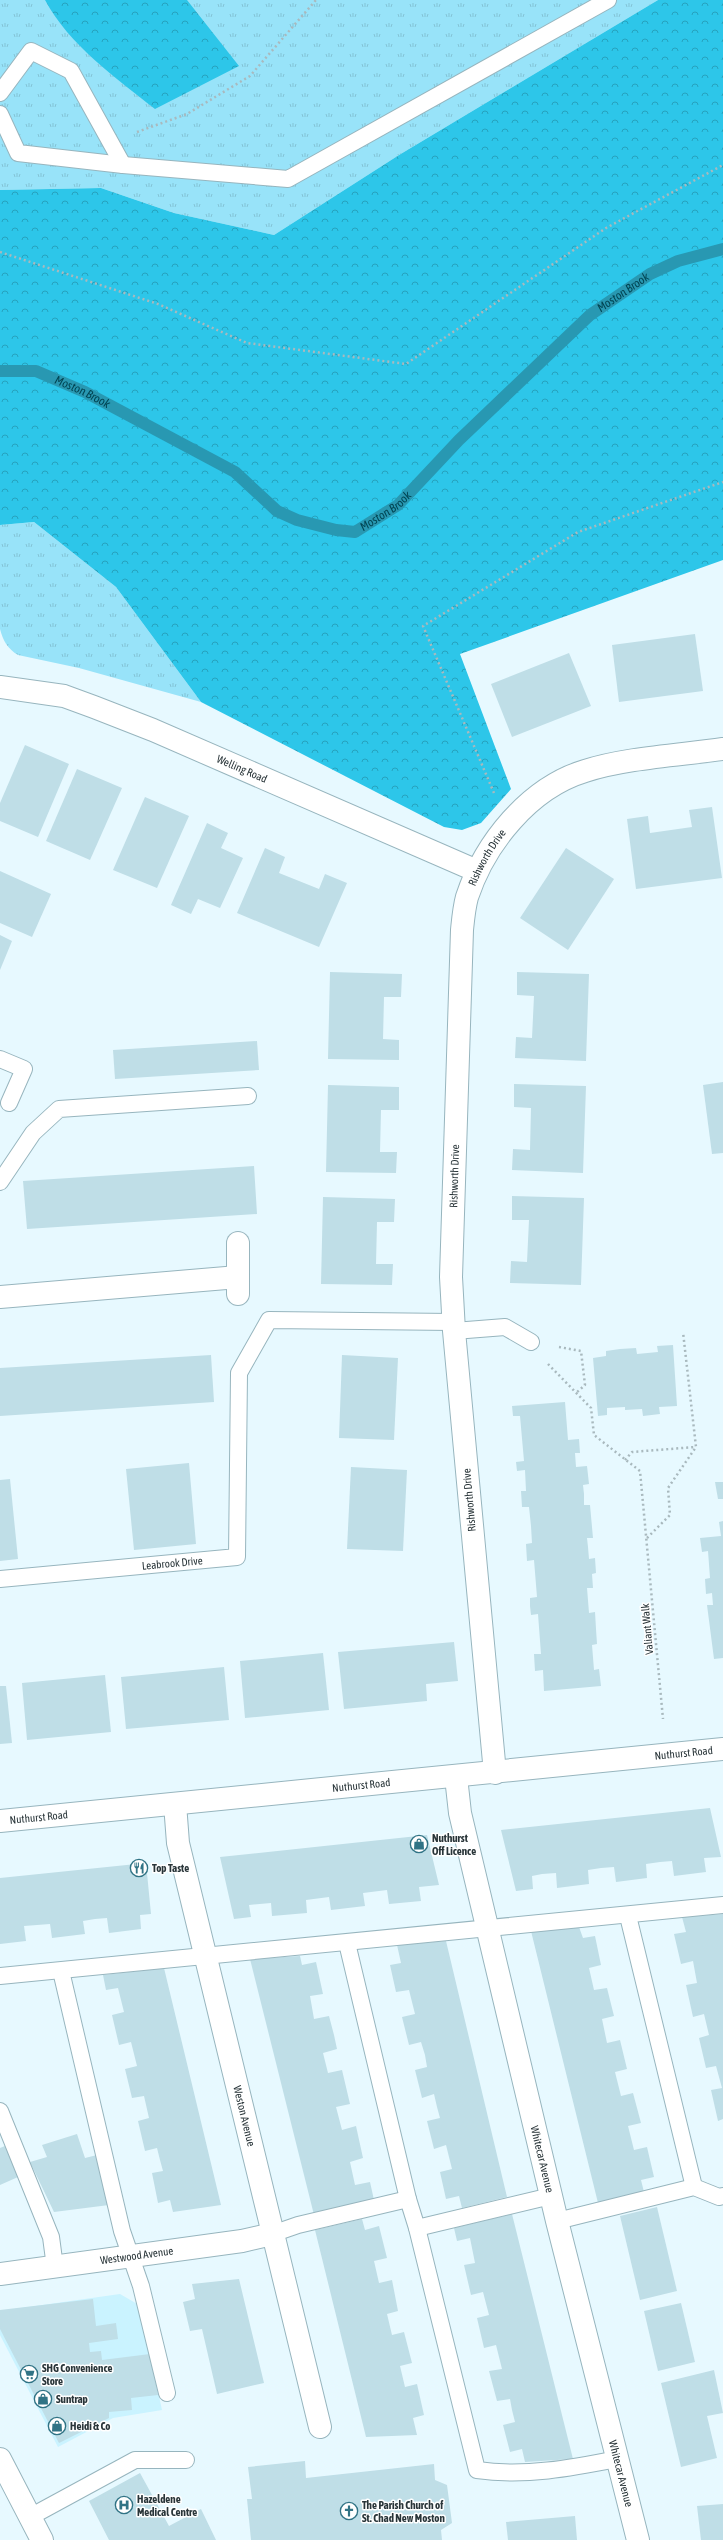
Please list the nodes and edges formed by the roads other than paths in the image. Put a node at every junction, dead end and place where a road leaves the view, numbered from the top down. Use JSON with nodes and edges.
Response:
{"nodes":[{"id":1,"x":608,"y":0,"type":"edge"},
{"id":2,"x":0,"y":93,"type":"edge"},
{"id":3,"x":0,"y":114,"type":"edge"},
{"id":4,"x":123,"y":165,"type":"junction"},
{"id":5,"x":0,"y":687,"type":"edge"},
{"id":6,"x":723,"y":749,"type":"edge"},
{"id":7,"x":477,"y":871,"type":"junction"},
{"id":8,"x":0,"y":1059,"type":"edge"},
{"id":9,"x":248,"y":1096,"type":"dead end"},
{"id":10,"x":9,"y":1104,"type":"dead end"},
{"id":11,"x":0,"y":1182,"type":"edge"},
{"id":12,"x":238,"y":1243,"type":"dead end"},
{"id":13,"x":0,"y":1297,"type":"edge"},
{"id":14,"x":453,"y":1326,"type":"junction"},
{"id":15,"x":531,"y":1342,"type":"road end"},
{"id":16,"x":0,"y":1579,"type":"edge"},
{"id":17,"x":723,"y":1749,"type":"edge"},
{"id":18,"x":495,"y":1773,"type":"junction"},
{"id":19,"x":456,"y":1777,"type":"junction"},
{"id":20,"x":175,"y":1804,"type":"junction"},
{"id":21,"x":0,"y":1821,"type":"edge"},
{"id":22,"x":723,"y":1905,"type":"edge"},
{"id":23,"x":628,"y":1916,"type":"junction"},
{"id":24,"x":488,"y":1928,"type":"junction"},
{"id":25,"x":347,"y":1943,"type":"junction"},
{"id":26,"x":206,"y":1956,"type":"junction"},
{"id":27,"x":61,"y":1971,"type":"junction"},
{"id":28,"x":0,"y":1976,"type":"edge"},
{"id":29,"x":0,"y":2111,"type":"edge"},
{"id":30,"x":694,"y":2187,"type":"junction"},
{"id":31,"x":551,"y":2196,"type":"junction"},
{"id":32,"x":723,"y":2196,"type":"edge"},
{"id":33,"x":408,"y":2199,"type":"junction"},
{"id":34,"x":558,"y":2221,"type":"junction"},
{"id":35,"x":417,"y":2228,"type":"junction"},
{"id":36,"x":272,"y":2234,"type":"junction"},
{"id":37,"x":131,"y":2256,"type":"junction"},
{"id":38,"x":55,"y":2267,"type":"junction"},
{"id":39,"x":0,"y":2274,"type":"edge"},
{"id":40,"x":167,"y":2393,"type":"dead end"},
{"id":41,"x":320,"y":2427,"type":"dead end"},
{"id":42,"x":617,"y":2458,"type":"junction"},
{"id":43,"x":186,"y":2460,"type":"dead end"},
{"id":44,"x":1,"y":2464,"type":"edge"},
{"id":45,"x":30,"y":2517,"type":"junction"},
{"id":46,"x":42,"y":2540,"type":"edge"},
{"id":47,"x":638,"y":2540,"type":"edge"}],
"edges":[{"from":1,"to":4,"type":"lane"},
{"from":2,"to":4,"type":"lane"},
{"from":3,"to":4,"type":"lane"},
{"from":5,"to":7,"type":"street","name":"Welling Road"},
{"from":6,"to":7,"type":"street","name":"Rishworth Drive"},
{"from":7,"to":14,"type":"street","name":"Rishworth Drive"},
{"from":8,"to":10,"type":"lane"},
{"from":9,"to":11,"type":"lane"},
{"from":12,"to":13,"type":"street"},
{"from":14,"to":15,"type":"lane"},
{"from":14,"to":16,"type":"lane","name":"Leabrook Drive"},
{"from":14,"to":18,"type":"street","name":"Rishworth Drive"},
{"from":17,"to":18,"type":"street","name":"Nuthurst Road"},
{"from":18,"to":19,"type":"street","name":"Nuthurst Road"},
{"from":19,"to":20,"type":"street","name":"Nuthurst Road"},
{"from":19,"to":24,"type":"street","name":"Whitecar Avenue"},
{"from":20,"to":21,"type":"street","name":"Nuthurst Road"},
{"from":20,"to":26,"type":"street","name":"Weston Avenue"},
{"from":22,"to":23,"type":"lane"},
{"from":23,"to":24,"type":"lane"},
{"from":23,"to":30,"type":"lane"},
{"from":24,"to":25,"type":"lane"},
{"from":24,"to":31,"type":"street","name":"Whitecar Avenue"},
{"from":25,"to":26,"type":"lane"},
{"from":25,"to":33,"type":"lane"},
{"from":26,"to":27,"type":"lane"},
{"from":26,"to":36,"type":"street","name":"Weston Avenue"},
{"from":27,"to":28,"type":"lane"},
{"from":27,"to":37,"type":"lane"},
{"from":29,"to":38,"type":"lane"},
{"from":30,"to":32,"type":"lane"},
{"from":30,"to":34,"type":"lane"},
{"from":31,"to":34,"type":"street","name":"Whitecar Avenue"},
{"from":31,"to":35,"type":"lane"},
{"from":33,"to":35,"type":"lane"},
{"from":33,"to":36,"type":"lane"},
{"from":34,"to":42,"type":"street","name":"Whitecar Avenue"},
{"from":35,"to":42,"type":"lane"},
{"from":36,"to":37,"type":"street","name":"Westwood Avenue"},
{"from":36,"to":41,"type":"street","name":"Weston Avenue"},
{"from":37,"to":38,"type":"street","name":"Westwood Avenue"},
{"from":37,"to":40,"type":"lane"},
{"from":38,"to":39,"type":"street","name":"Westwood Avenue"},
{"from":42,"to":47,"type":"street","name":"Whitecar Avenue"},
{"from":43,"to":45,"type":"lane"},
{"from":44,"to":45,"type":"street"},
{"from":45,"to":46,"type":"street"}]}
